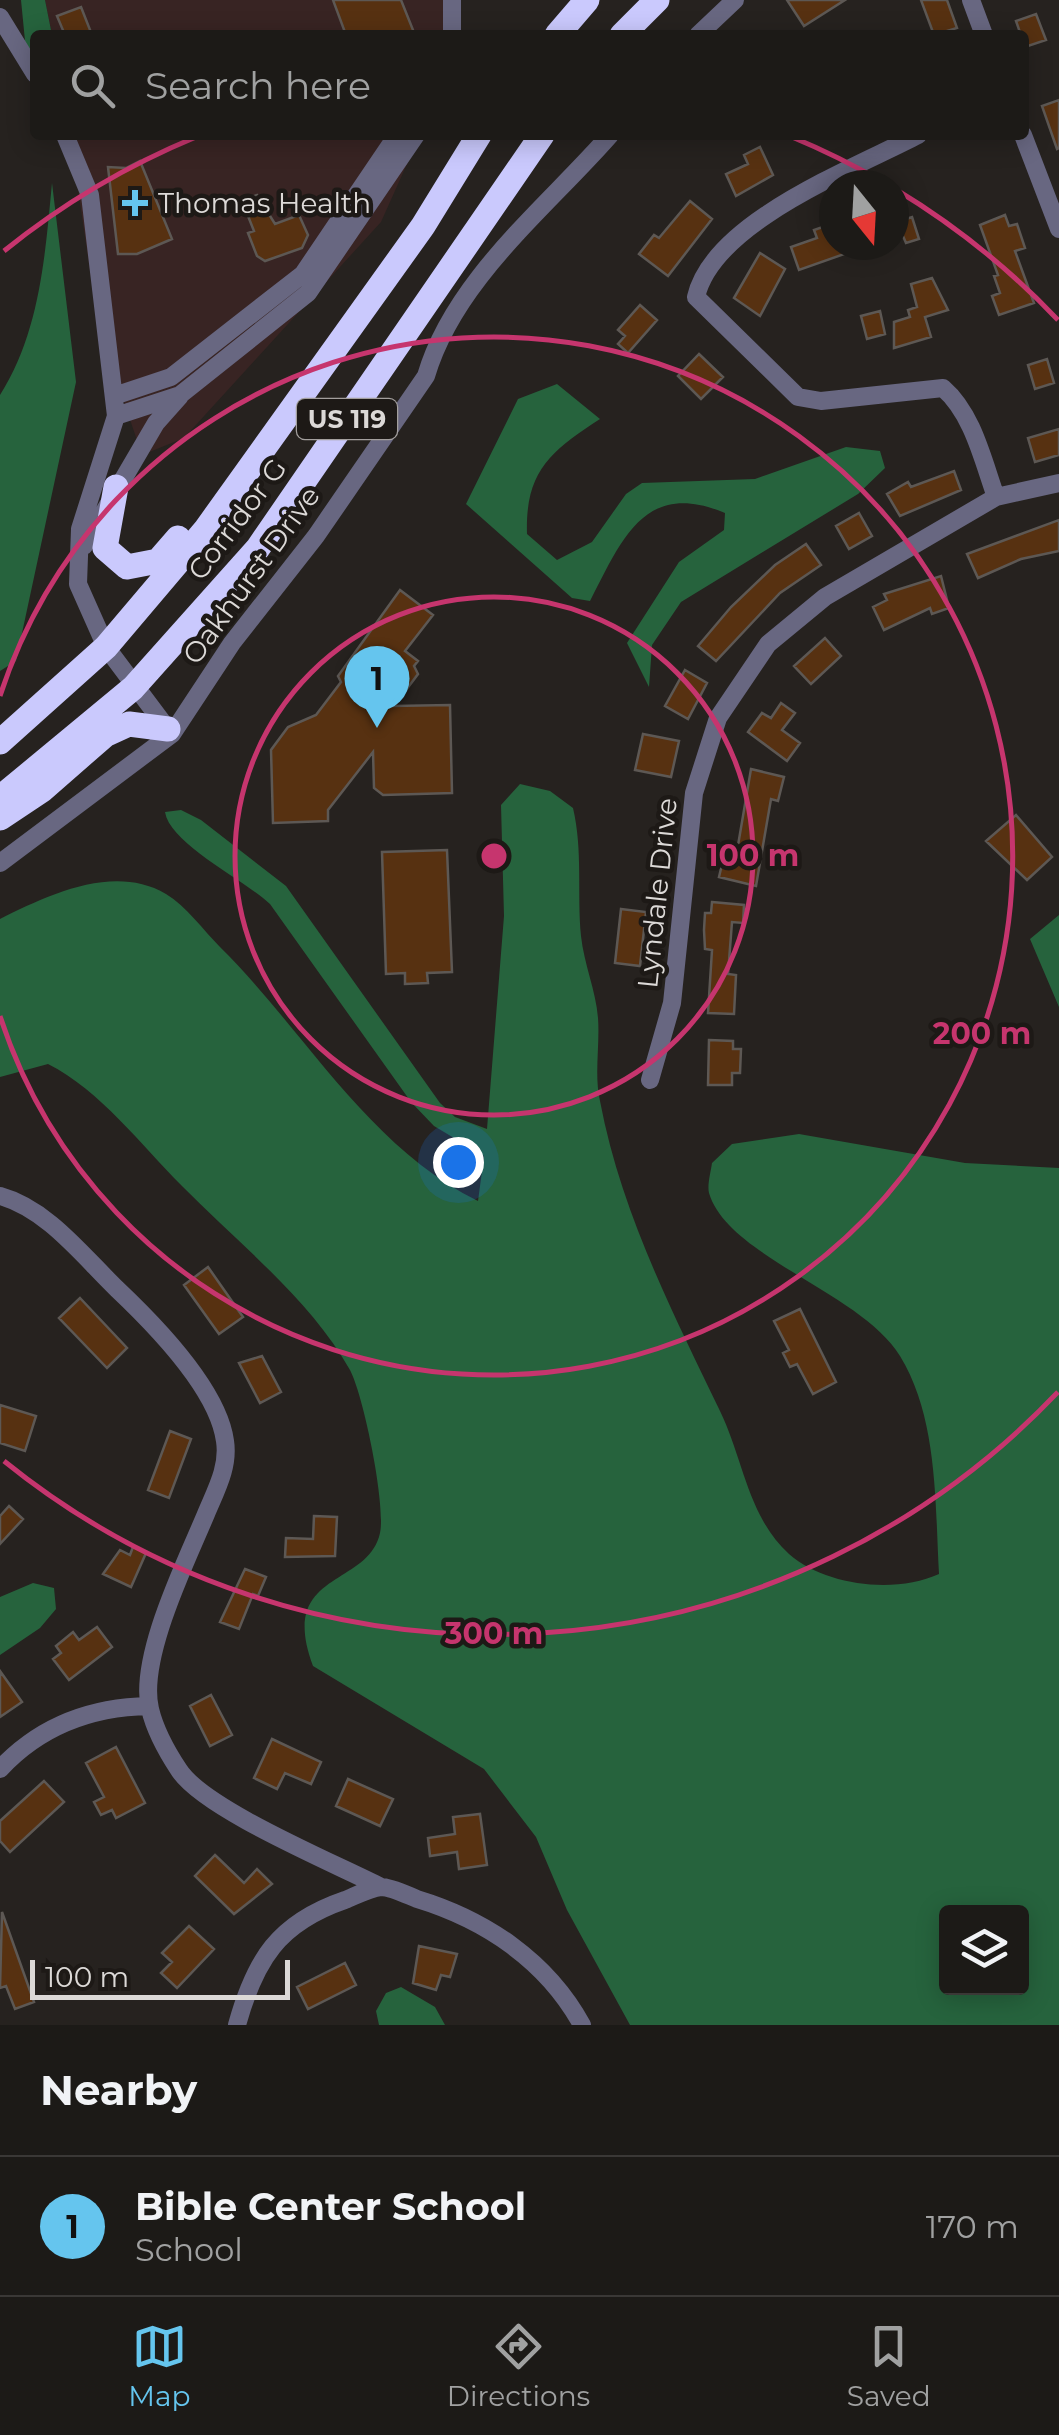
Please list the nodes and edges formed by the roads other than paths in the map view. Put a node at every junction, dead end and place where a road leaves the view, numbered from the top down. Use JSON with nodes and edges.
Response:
{"nodes":[{"id":1,"x":452,"y":0,"type":"edge"},
{"id":2,"x":587,"y":0,"type":"edge"},
{"id":3,"x":656,"y":0,"type":"edge"},
{"id":4,"x":735,"y":0,"type":"edge"},
{"id":5,"x":971,"y":0,"type":"edge"},
{"id":6,"x":0,"y":17,"type":"edge"},
{"id":7,"x":452,"y":30,"type":"edge"},
{"id":8,"x":561,"y":30,"type":"edge"},
{"id":9,"x":627,"y":30,"type":"edge"},
{"id":10,"x":703,"y":30,"type":"edge"},
{"id":11,"x":982,"y":30,"type":"edge"},
{"id":12,"x":30,"y":66,"type":"edge"},
{"id":13,"x":67,"y":140,"type":"edge"},
{"id":14,"x":394,"y":140,"type":"edge"},
{"id":15,"x":413,"y":140,"type":"edge"},
{"id":16,"x":476,"y":140,"type":"edge"},
{"id":17,"x":539,"y":140,"type":"edge"},
{"id":18,"x":606,"y":140,"type":"edge"},
{"id":19,"x":909,"y":140,"type":"edge"},
{"id":20,"x":1025,"y":140,"type":"edge"},
{"id":21,"x":1059,"y":229,"type":"edge"},
{"id":22,"x":180,"y":395,"type":"junction"},
{"id":23,"x":114,"y":396,"type":"junction"},
{"id":24,"x":299,"y":398,"type":"junction"},
{"id":25,"x":116,"y":416,"type":"junction"},
{"id":26,"x":1059,"y":483,"type":"edge"},
{"id":27,"x":116,"y":487,"type":"junction"},
{"id":28,"x":996,"y":497,"type":"junction"},
{"id":29,"x":79,"y":554,"type":"junction"},
{"id":30,"x":106,"y":647,"type":"junction"},
{"id":31,"x":133,"y":688,"type":"junction"},
{"id":32,"x":170,"y":732,"type":"junction"},
{"id":33,"x":0,"y":742,"type":"edge"},
{"id":34,"x":0,"y":798,"type":"edge"},
{"id":35,"x":0,"y":818,"type":"edge"},
{"id":36,"x":0,"y":863,"type":"edge"},
{"id":37,"x":650,"y":1080,"type":"dead end"},
{"id":38,"x":0,"y":1196,"type":"edge"},
{"id":39,"x":149,"y":1706,"type":"junction"},
{"id":40,"x":0,"y":1769,"type":"edge"},
{"id":41,"x":381,"y":1887,"type":"junction"},
{"id":42,"x":237,"y":2025,"type":"edge"},
{"id":43,"x":582,"y":2025,"type":"edge"}],
"edges":[{"from":1,"to":7,"type":"street"},
{"from":2,"to":8,"type":"highway"},
{"from":3,"to":9,"type":"highway"},
{"from":4,"to":10,"type":"street"},
{"from":5,"to":11,"type":"street"},
{"from":6,"to":12,"type":"street"},
{"from":13,"to":23,"type":"street"},
{"from":14,"to":23,"type":"street"},
{"from":15,"to":22,"type":"street"},
{"from":16,"to":24,"type":"highway","name":"Corridor G","number":"US 119"},
{"from":17,"to":31,"type":"highway","name":"Corridor G","number":"US 119"},
{"from":18,"to":32,"type":"street","name":"Oakhurst Drive"},
{"from":19,"to":28,"type":"street"},
{"from":20,"to":21,"type":"street"},
{"from":22,"to":25,"type":"street"},
{"from":22,"to":27,"type":"street"},
{"from":23,"to":25,"type":"street"},
{"from":24,"to":27,"type":"highway"},
{"from":24,"to":30,"type":"highway","name":"Corridor G","number":"US 119"},
{"from":25,"to":29,"type":"street"},
{"from":26,"to":28,"type":"street","name":"Lyndale Drive"},
{"from":27,"to":29,"type":"street"},
{"from":28,"to":37,"type":"street","name":"Lyndale Drive"},
{"from":29,"to":30,"type":"street"},
{"from":30,"to":31,"type":"street"},
{"from":30,"to":33,"type":"highway","name":"Corridor G","number":"US 119"},
{"from":31,"to":32,"type":"street"},
{"from":31,"to":34,"type":"highway","name":"Corridor G","number":"US 119"},
{"from":32,"to":35,"type":"highway"},
{"from":32,"to":36,"type":"street","name":"Oakhurst Drive"},
{"from":38,"to":39,"type":"street"},
{"from":39,"to":40,"type":"street"},
{"from":39,"to":41,"type":"street"},
{"from":41,"to":42,"type":"street"},
{"from":41,"to":43,"type":"street"}]}
